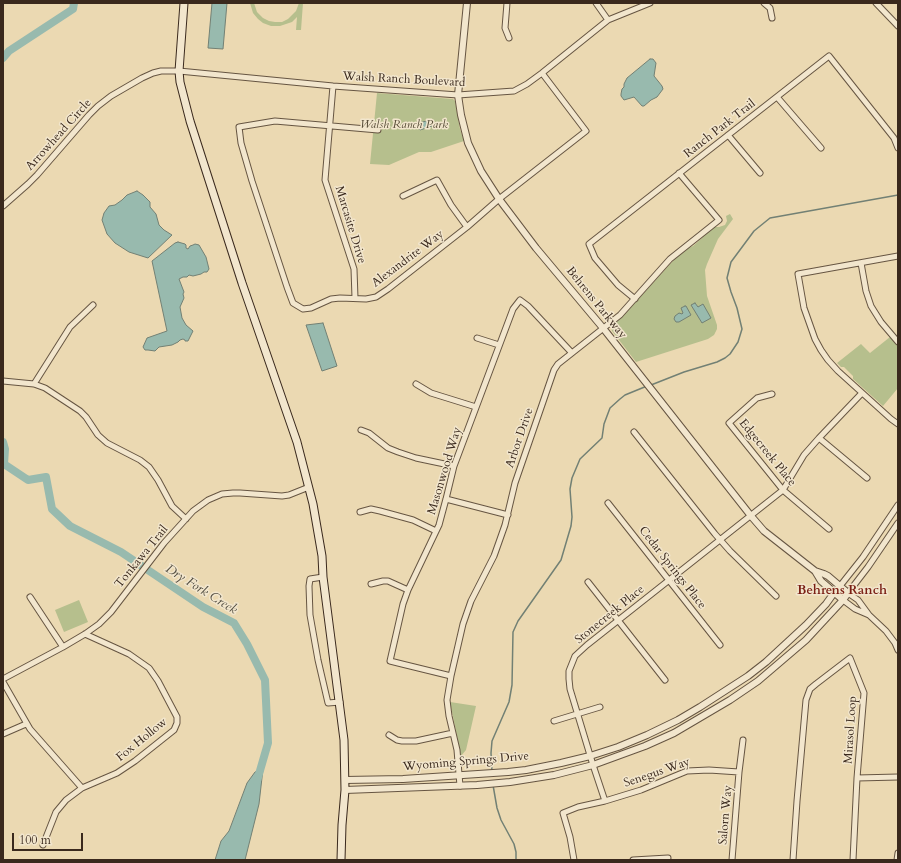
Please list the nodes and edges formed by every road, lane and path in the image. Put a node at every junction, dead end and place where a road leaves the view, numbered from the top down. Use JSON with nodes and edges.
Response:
{"nodes":[{"id":1,"x":184,"y":3,"type":"edge"},
{"id":2,"x":467,"y":3,"type":"edge"},
{"id":3,"x":507,"y":3,"type":"edge"},
{"id":4,"x":596,"y":3,"type":"edge"},
{"id":5,"x":650,"y":3,"type":"edge"},
{"id":6,"x":764,"y":3,"type":"edge"},
{"id":7,"x":876,"y":3,"type":"edge"},
{"id":8,"x":772,"y":18,"type":"dead end"},
{"id":9,"x":608,"y":20,"type":"junction"},
{"id":10,"x":898,"y":26,"type":"edge"},
{"id":11,"x":509,"y":38,"type":"dead end"},
{"id":12,"x":178,"y":71,"type":"junction"},
{"id":13,"x":542,"y":73,"type":"junction"},
{"id":14,"x":333,"y":86,"type":"junction"},
{"id":15,"x":458,"y":95,"type":"junction"},
{"id":16,"x":776,"y":97,"type":"junction"},
{"id":17,"x":330,"y":126,"type":"junction"},
{"id":18,"x":378,"y":130,"type":"dead end"},
{"id":19,"x":728,"y":135,"type":"junction"},
{"id":20,"x":821,"y":148,"type":"dead end"},
{"id":21,"x":898,"y":148,"type":"edge"},
{"id":22,"x":679,"y":173,"type":"junction"},
{"id":23,"x":760,"y":173,"type":"dead end"},
{"id":24,"x":403,"y":196,"type":"dead end"},
{"id":25,"x":499,"y":199,"type":"junction"},
{"id":26,"x":3,"y":206,"type":"edge"},
{"id":27,"x":467,"y":227,"type":"junction"},
{"id":28,"x":898,"y":256,"type":"edge"},
{"id":29,"x":861,"y":263,"type":"junction"},
{"id":30,"x":355,"y":298,"type":"junction"},
{"id":31,"x":635,"y":299,"type":"junction"},
{"id":32,"x":93,"y":306,"type":"dead end"},
{"id":33,"x":603,"y":328,"type":"junction"},
{"id":34,"x":477,"y":338,"type":"dead end"},
{"id":35,"x":898,"y":342,"type":"edge"},
{"id":36,"x":499,"y":345,"type":"junction"},
{"id":37,"x":572,"y":353,"type":"junction"},
{"id":38,"x":3,"y":381,"type":"edge"},
{"id":39,"x":34,"y":384,"type":"junction"},
{"id":40,"x":416,"y":384,"type":"dead end"},
{"id":41,"x":862,"y":393,"type":"junction"},
{"id":42,"x":772,"y":394,"type":"dead end"},
{"id":43,"x":476,"y":407,"type":"junction"},
{"id":44,"x":898,"y":424,"type":"edge"},
{"id":45,"x":361,"y":430,"type":"dead end"},
{"id":46,"x":634,"y":432,"type":"dead end"},
{"id":47,"x":819,"y":438,"type":"junction"},
{"id":48,"x":454,"y":466,"type":"junction"},
{"id":49,"x":867,"y":478,"type":"dead end"},
{"id":50,"x":309,"y":487,"type":"junction"},
{"id":51,"x":783,"y":490,"type":"junction"},
{"id":52,"x":446,"y":499,"type":"junction"},
{"id":53,"x":608,"y":503,"type":"dead end"},
{"id":54,"x":898,"y":506,"type":"edge"},
{"id":55,"x":360,"y":512,"type":"dead end"},
{"id":56,"x":508,"y":515,"type":"junction"},
{"id":57,"x":751,"y":516,"type":"junction"},
{"id":58,"x":186,"y":519,"type":"junction"},
{"id":59,"x":898,"y":523,"type":"edge"},
{"id":60,"x":829,"y":529,"type":"dead end"},
{"id":61,"x":436,"y":531,"type":"junction"},
{"id":62,"x":720,"y":540,"type":"junction"},
{"id":63,"x":815,"y":571,"type":"junction"},
{"id":64,"x":323,"y":577,"type":"junction"},
{"id":65,"x":669,"y":581,"type":"junction"},
{"id":66,"x":588,"y":582,"type":"dead end"},
{"id":67,"x":371,"y":584,"type":"dead end"},
{"id":68,"x":840,"y":586,"type":"junction"},
{"id":69,"x":408,"y":590,"type":"junction"},
{"id":70,"x":834,"y":592,"type":"junction"},
{"id":71,"x":848,"y":593,"type":"junction"},
{"id":72,"x":776,"y":596,"type":"dead end"},
{"id":73,"x":30,"y":597,"type":"dead end"},
{"id":74,"x":843,"y":600,"type":"junction"},
{"id":75,"x":869,"y":615,"type":"junction"},
{"id":76,"x":618,"y":621,"type":"junction"},
{"id":77,"x":85,"y":634,"type":"junction"},
{"id":78,"x":720,"y":645,"type":"dead end"},
{"id":79,"x":63,"y":647,"type":"junction"},
{"id":80,"x":898,"y":650,"type":"edge"},
{"id":81,"x":451,"y":676,"type":"junction"},
{"id":82,"x":665,"y":680,"type":"dead end"},
{"id":83,"x":3,"y":681,"type":"edge"},
{"id":84,"x":340,"y":702,"type":"junction"},
{"id":85,"x":600,"y":707,"type":"dead end"},
{"id":86,"x":578,"y":714,"type":"junction"},
{"id":87,"x":554,"y":721,"type":"dead end"},
{"id":88,"x":26,"y":724,"type":"junction"},
{"id":89,"x":453,"y":733,"type":"junction"},
{"id":90,"x":3,"y":734,"type":"edge"},
{"id":91,"x":389,"y":735,"type":"dead end"},
{"id":92,"x":744,"y":740,"type":"dead end"},
{"id":93,"x":590,"y":756,"type":"junction"},
{"id":94,"x":593,"y":765,"type":"junction"},
{"id":95,"x":739,"y":772,"type":"junction"},
{"id":96,"x":459,"y":776,"type":"junction"},
{"id":97,"x":898,"y":777,"type":"edge"},
{"id":98,"x":857,"y":778,"type":"junction"},
{"id":99,"x":345,"y":780,"type":"junction"},
{"id":100,"x":460,"y":786,"type":"junction"},
{"id":101,"x":82,"y":788,"type":"junction"},
{"id":102,"x":345,"y":790,"type":"junction"},
{"id":103,"x":605,"y":801,"type":"junction"},
{"id":104,"x":43,"y":845,"type":"dead end"},
{"id":105,"x":898,"y":853,"type":"edge"},
{"id":106,"x":668,"y":858,"type":"dead end"},
{"id":107,"x":341,"y":860,"type":"edge"},
{"id":108,"x":574,"y":860,"type":"edge"},
{"id":109,"x":633,"y":860,"type":"edge"},
{"id":110,"x":732,"y":860,"type":"edge"},
{"id":111,"x":793,"y":860,"type":"edge"},
{"id":112,"x":853,"y":860,"type":"edge"},
{"id":113,"x":897,"y":860,"type":"edge"}],
"edges":[{"from":1,"to":12,"type":"main road"},
{"from":2,"to":15,"type":"street","name":"Behrens Parkway"},
{"from":3,"to":11,"type":"street"},
{"from":4,"to":9,"type":"street"},
{"from":5,"to":9,"type":"street","name":"Walsh Ranch Boulevard"},
{"from":6,"to":8,"type":"street"},
{"from":7,"to":10,"type":"street"},
{"from":9,"to":13,"type":"street","name":"Walsh Ranch Boulevard"},
{"from":12,"to":14,"type":"street","name":"Walsh Ranch Boulevard"},
{"from":12,"to":26,"type":"street","name":"Arrowhead Circle"},
{"from":12,"to":50,"type":"main road"},
{"from":13,"to":15,"type":"street","name":"Walsh Ranch Boulevard"},
{"from":13,"to":25,"type":"street","name":"Alexandrite Way"},
{"from":14,"to":15,"type":"street","name":"Walsh Ranch Boulevard"},
{"from":14,"to":17,"type":"street","name":"Marcasite Drive"},
{"from":15,"to":25,"type":"street","name":"Behrens Parkway"},
{"from":16,"to":19,"type":"street","name":"Ranch Park Trail"},
{"from":16,"to":20,"type":"street"},
{"from":16,"to":21,"type":"street","name":"Ranch Park Trail"},
{"from":17,"to":18,"type":"street","name":"Alexandrite Way"},
{"from":17,"to":30,"type":"street","name":"Marcasite Drive"},
{"from":17,"to":30,"type":"street","name":"Alexandrite Way"},
{"from":19,"to":22,"type":"street","name":"Ranch Park Trail"},
{"from":19,"to":23,"type":"street"},
{"from":22,"to":31,"type":"street","name":"Arbor Drive"},
{"from":22,"to":31,"type":"street","name":"Ranch Park Trail"},
{"from":24,"to":27,"type":"street"},
{"from":25,"to":27,"type":"street","name":"Alexandrite Way"},
{"from":25,"to":33,"type":"street","name":"Behrens Parkway"},
{"from":27,"to":30,"type":"street","name":"Alexandrite Way"},
{"from":28,"to":29,"type":"street"},
{"from":29,"to":35,"type":"street"},
{"from":29,"to":41,"type":"street"},
{"from":31,"to":33,"type":"street","name":"Arbor Drive"},
{"from":32,"to":39,"type":"street"},
{"from":33,"to":37,"type":"street","name":"Arbor Drive"},
{"from":33,"to":57,"type":"street","name":"Behrens Parkway"},
{"from":34,"to":36,"type":"street"},
{"from":36,"to":37,"type":"street","name":"Masonwood Way"},
{"from":36,"to":43,"type":"street","name":"Masonwood Way"},
{"from":37,"to":56,"type":"street","name":"Arbor Drive"},
{"from":38,"to":39,"type":"street"},
{"from":39,"to":58,"type":"street"},
{"from":40,"to":43,"type":"street"},
{"from":41,"to":44,"type":"street"},
{"from":41,"to":47,"type":"street","name":"Stonecreek Place"},
{"from":42,"to":51,"type":"street","name":"Edgecreek Place"},
{"from":43,"to":48,"type":"street","name":"Masonwood Way"},
{"from":45,"to":48,"type":"street"},
{"from":46,"to":62,"type":"street"},
{"from":47,"to":49,"type":"street"},
{"from":47,"to":51,"type":"street","name":"Stonecreek Place"},
{"from":48,"to":52,"type":"street","name":"Masonwood Way"},
{"from":50,"to":58,"type":"street","name":"Tonkawa Trail"},
{"from":50,"to":64,"type":"main road"},
{"from":51,"to":57,"type":"street","name":"Stonecreek Place"},
{"from":51,"to":60,"type":"street","name":"Edgecreek Place"},
{"from":52,"to":56,"type":"street"},
{"from":52,"to":61,"type":"street","name":"Masonwood Way"},
{"from":53,"to":65,"type":"street","name":"Cedar Springs Place"},
{"from":54,"to":68,"type":"street","name":"Wyoming Springs Drive"},
{"from":55,"to":61,"type":"street"},
{"from":56,"to":81,"type":"street","name":"Arbor Drive"},
{"from":57,"to":62,"type":"street","name":"Stonecreek Place"},
{"from":57,"to":63,"type":"street","name":"Behrens Parkway"},
{"from":58,"to":77,"type":"street","name":"Tonkawa Trail"},
{"from":59,"to":71,"type":"street","name":"Wyoming Springs Drive"},
{"from":61,"to":69,"type":"street","name":"Masonwood Way"},
{"from":62,"to":65,"type":"street","name":"Stonecreek Place"},
{"from":62,"to":72,"type":"street"},
{"from":63,"to":68,"type":"street","name":"Behrens Parkway"},
{"from":63,"to":70,"type":"street","name":"Behrens Parkway"},
{"from":64,"to":84,"type":"main road"},
{"from":64,"to":84,"type":"street"},
{"from":65,"to":76,"type":"street","name":"Stonecreek Place"},
{"from":65,"to":78,"type":"street","name":"Cedar Springs Place"},
{"from":66,"to":76,"type":"street"},
{"from":67,"to":69,"type":"street"},
{"from":68,"to":70,"type":"street","name":"Wyoming Springs Drive"},
{"from":68,"to":71,"type":"street","name":"Behrens Parkway"},
{"from":69,"to":81,"type":"street","name":"Masonwood Way"},
{"from":70,"to":74,"type":"street","name":"Behrens Parkway"},
{"from":70,"to":93,"type":"street","name":"Wyoming Springs Drive"},
{"from":71,"to":74,"type":"street","name":"Wyoming Springs Drive"},
{"from":71,"to":75,"type":"street","name":"Behrens Parkway"},
{"from":73,"to":79,"type":"street"},
{"from":74,"to":75,"type":"street","name":"Behrens Parkway"},
{"from":74,"to":94,"type":"street","name":"Wyoming Springs Drive"},
{"from":75,"to":80,"type":"street","name":"Behrens Parkway"},
{"from":76,"to":82,"type":"street"},
{"from":76,"to":86,"type":"street","name":"Stonecreek Place"},
{"from":77,"to":79,"type":"street","name":"Tonkawa Trail"},
{"from":77,"to":101,"type":"street","name":"Fox Hollow"},
{"from":79,"to":83,"type":"street","name":"Tonkawa Trail"},
{"from":81,"to":89,"type":"street","name":"Arbor Drive"},
{"from":83,"to":88,"type":"street"},
{"from":84,"to":99,"type":"main road"},
{"from":85,"to":86,"type":"street"},
{"from":86,"to":87,"type":"street"},
{"from":86,"to":93,"type":"street","name":"Stonecreek Place"},
{"from":88,"to":90,"type":"street"},
{"from":88,"to":101,"type":"street"},
{"from":89,"to":91,"type":"street"},
{"from":89,"to":96,"type":"street","name":"Arbor Drive"},
{"from":92,"to":95,"type":"street","name":"Salorn Way"},
{"from":93,"to":94,"type":"street"},
{"from":93,"to":96,"type":"street","name":"Wyoming Springs Drive"},
{"from":94,"to":100,"type":"street","name":"Wyoming Springs Drive"},
{"from":94,"to":103,"type":"street"},
{"from":95,"to":103,"type":"street","name":"Senegus Way"},
{"from":95,"to":110,"type":"street","name":"Salorn Way"},
{"from":96,"to":99,"type":"street","name":"Wyoming Springs Drive"},
{"from":96,"to":100,"type":"street","name":"Arbor Drive"},
{"from":97,"to":98,"type":"street"},
{"from":98,"to":111,"type":"street","name":"Mirasol Loop"},
{"from":98,"to":112,"type":"street","name":"Mirasol Loop"},
{"from":99,"to":102,"type":"main road"},
{"from":100,"to":102,"type":"street","name":"Wyoming Springs Drive"},
{"from":101,"to":104,"type":"street","name":"Fox Hollow"},
{"from":102,"to":107,"type":"main road"},
{"from":103,"to":108,"type":"street"},
{"from":105,"to":113,"type":"street"},
{"from":106,"to":109,"type":"street"}]}
